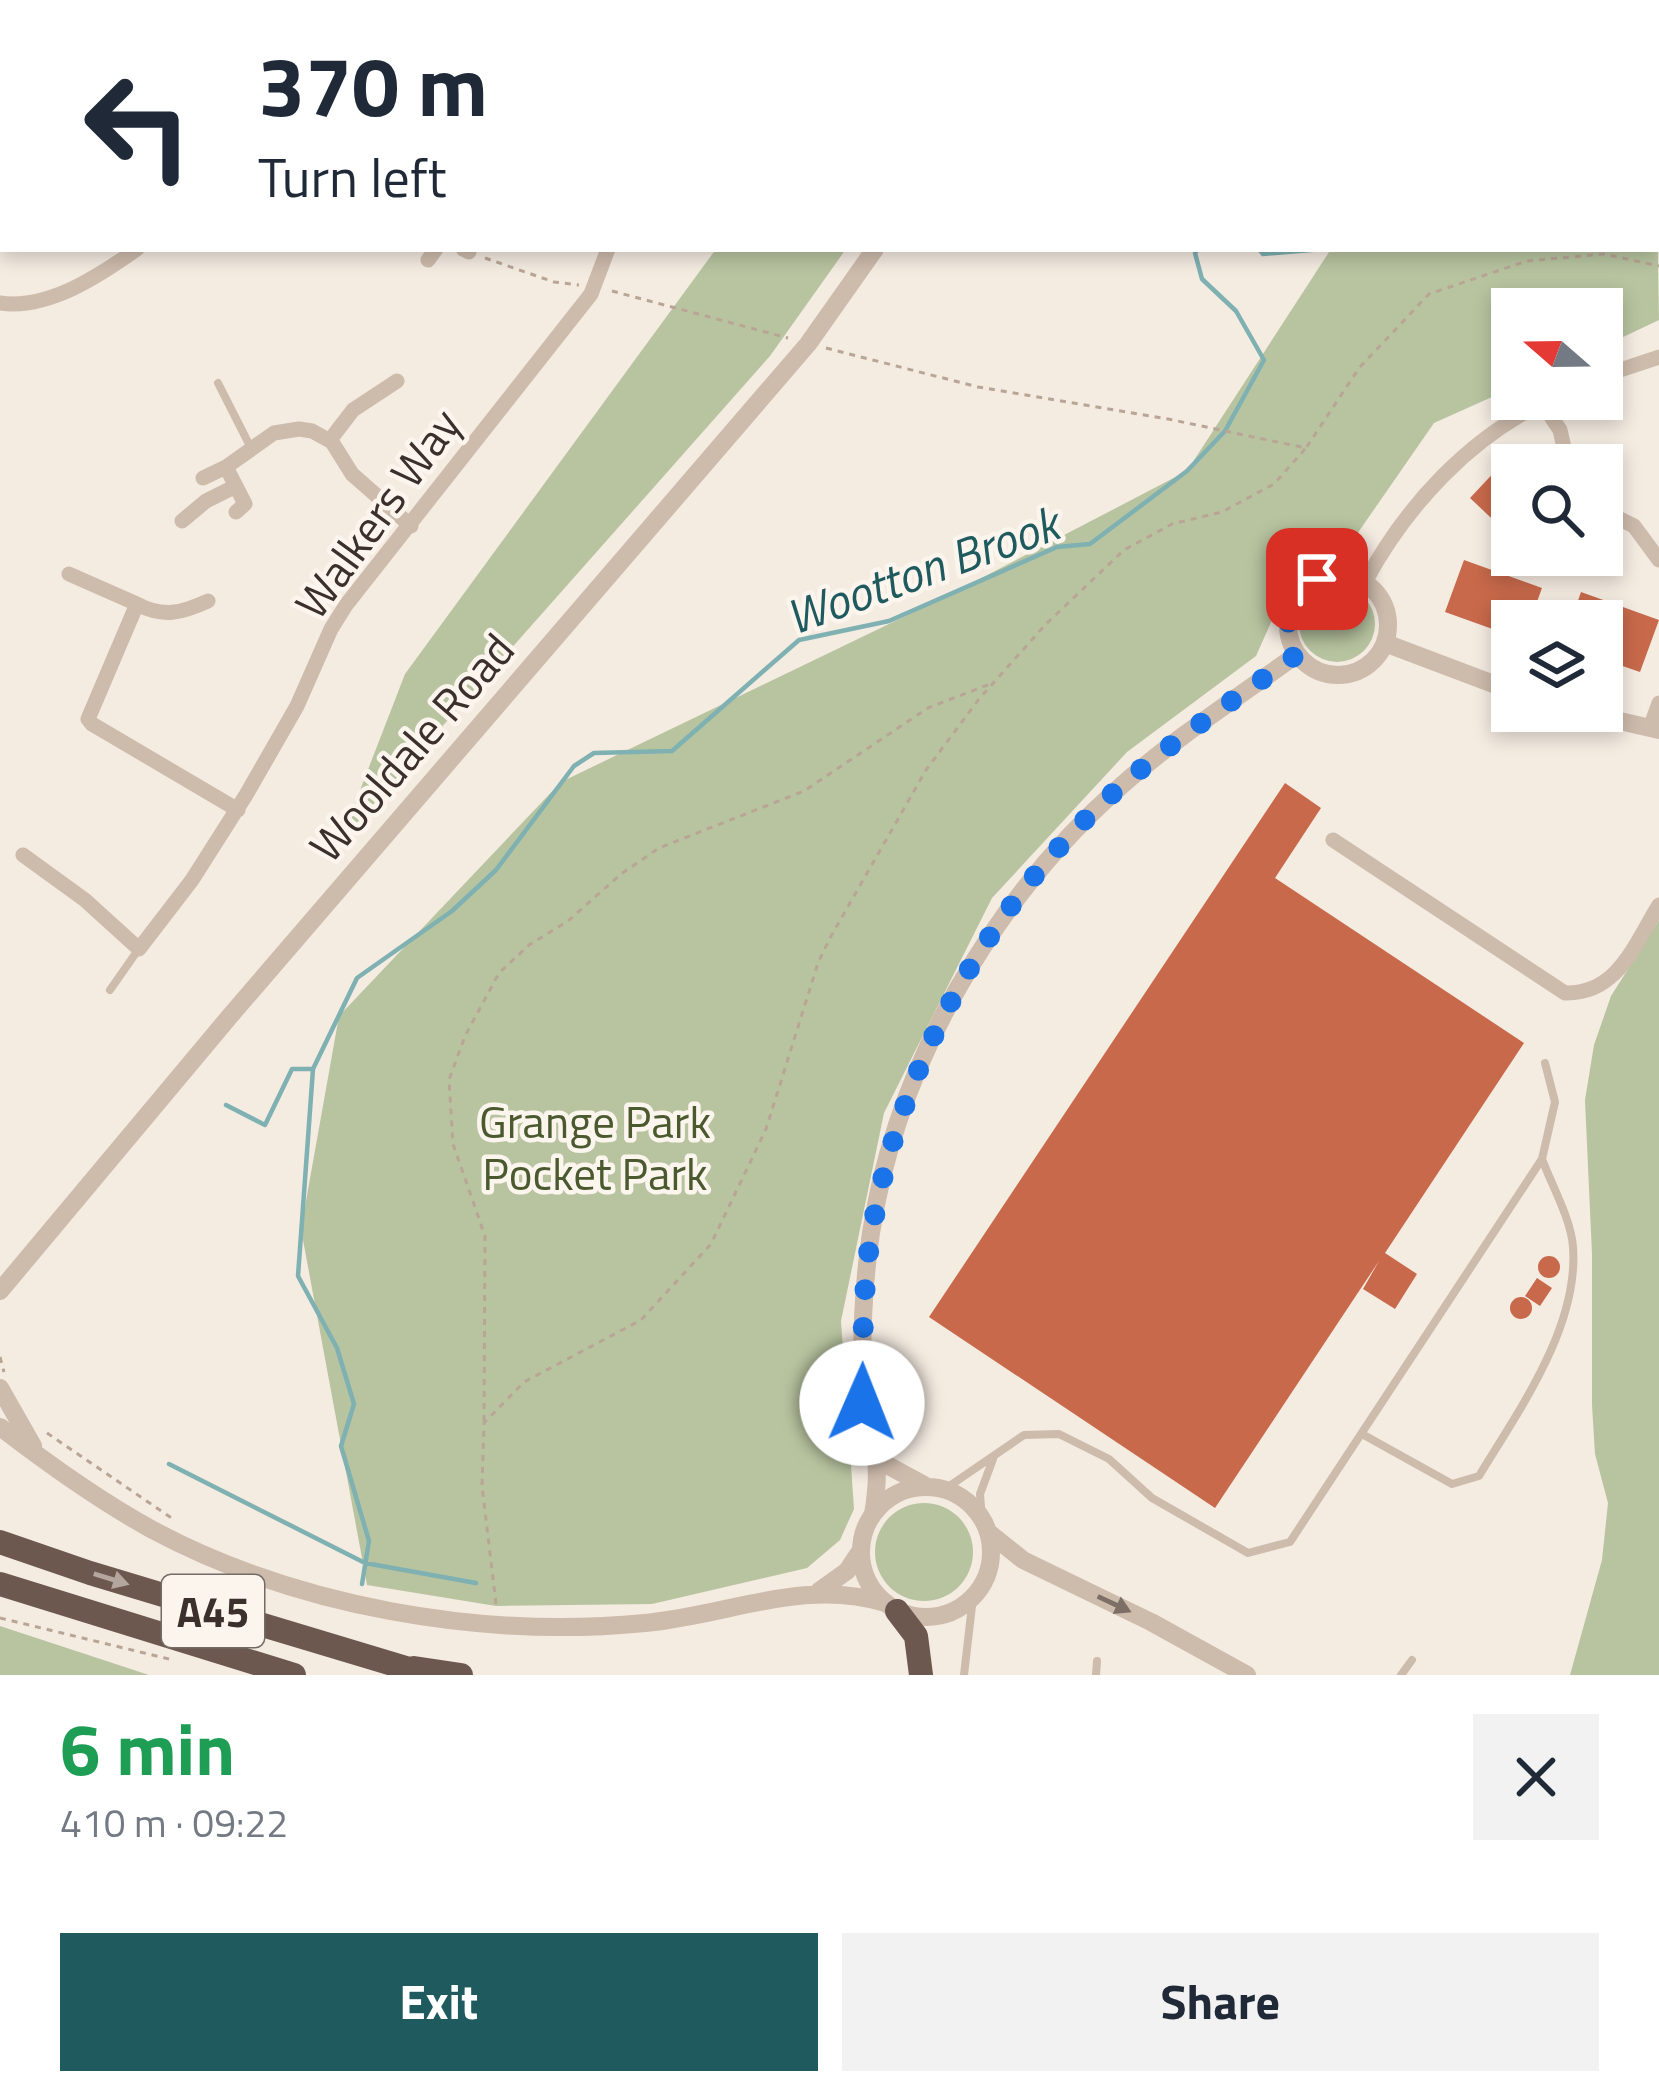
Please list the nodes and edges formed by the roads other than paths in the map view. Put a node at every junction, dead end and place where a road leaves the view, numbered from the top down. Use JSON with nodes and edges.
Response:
{"nodes":[{"id":1,"x":131,"y":252,"type":"edge"},
{"id":2,"x":607,"y":252,"type":"edge"},
{"id":3,"x":873,"y":252,"type":"edge"},
{"id":4,"x":1,"y":309,"type":"edge"},
{"id":5,"x":1659,"y":357,"type":"edge"},
{"id":6,"x":1623,"y":369,"type":"edge"},
{"id":7,"x":397,"y":381,"type":"dead end"},
{"id":8,"x":218,"y":383,"type":"dead end"},
{"id":9,"x":1515,"y":420,"type":"edge"},
{"id":10,"x":330,"y":440,"type":"junction"},
{"id":11,"x":253,"y":451,"type":"junction"},
{"id":12,"x":226,"y":467,"type":"junction"},
{"id":13,"x":203,"y":478,"type":"dead end"},
{"id":14,"x":236,"y":486,"type":"junction"},
{"id":15,"x":236,"y":512,"type":"dead end"},
{"id":16,"x":1623,"y":520,"type":"edge"},
{"id":17,"x":182,"y":521,"type":"dead end"},
{"id":18,"x":411,"y":526,"type":"junction"},
{"id":19,"x":1659,"y":560,"type":"edge"},
{"id":20,"x":69,"y":574,"type":"dead end"},
{"id":21,"x":1364,"y":582,"type":"junction"},
{"id":22,"x":208,"y":601,"type":"dead end"},
{"id":23,"x":137,"y":604,"type":"junction"},
{"id":24,"x":1385,"y":643,"type":"junction"},
{"id":25,"x":1296,"y":655,"type":"junction"},
{"id":26,"x":1491,"y":683,"type":"edge"},
{"id":27,"x":1659,"y":703,"type":"edge"},
{"id":28,"x":1623,"y":722,"type":"edge"},
{"id":29,"x":1654,"y":729,"type":"edge"},
{"id":30,"x":238,"y":810,"type":"junction"},
{"id":31,"x":1333,"y":840,"type":"dead end"},
{"id":32,"x":23,"y":855,"type":"dead end"},
{"id":33,"x":1659,"y":905,"type":"edge"},
{"id":34,"x":139,"y":949,"type":"junction"},
{"id":35,"x":110,"y":990,"type":"dead end"},
{"id":36,"x":1545,"y":1063,"type":"dead end"},
{"id":37,"x":1542,"y":1159,"type":"junction"},
{"id":38,"x":6,"y":1284,"type":"edge"},
{"id":39,"x":0,"y":1307,"type":"edge"},
{"id":40,"x":4,"y":1386,"type":"edge"},
{"id":41,"x":0,"y":1428,"type":"edge"},
{"id":42,"x":1361,"y":1434,"type":"junction"},
{"id":43,"x":38,"y":1453,"type":"junction"},
{"id":44,"x":993,"y":1457,"type":"junction"},
{"id":45,"x":876,"y":1460,"type":"junction"},
{"id":46,"x":936,"y":1488,"type":"junction"},
{"id":47,"x":872,"y":1514,"type":"junction"},
{"id":48,"x":985,"y":1525,"type":"junction"},
{"id":49,"x":0,"y":1542,"type":"edge"},
{"id":50,"x":861,"y":1550,"type":"junction"},
{"id":51,"x":0,"y":1584,"type":"edge"},
{"id":52,"x":819,"y":1592,"type":"junction"},
{"id":53,"x":973,"y":1597,"type":"junction"},
{"id":54,"x":892,"y":1607,"type":"junction"},
{"id":55,"x":1412,"y":1660,"type":"dead end"},
{"id":56,"x":1097,"y":1661,"type":"dead end"},
{"id":57,"x":400,"y":1666,"type":"junction"},
{"id":58,"x":294,"y":1675,"type":"edge"},
{"id":59,"x":428,"y":1675,"type":"edge"},
{"id":60,"x":461,"y":1675,"type":"edge"},
{"id":61,"x":921,"y":1675,"type":"edge"},
{"id":62,"x":964,"y":1675,"type":"edge"},
{"id":63,"x":1096,"y":1675,"type":"edge"},
{"id":64,"x":1247,"y":1675,"type":"edge"},
{"id":65,"x":1401,"y":1675,"type":"edge"}],
"edges":[{"from":1,"to":4,"type":"street"},
{"from":2,"to":18,"type":"street","name":"Walkers Way"},
{"from":3,"to":38,"type":"street","name":"Wooldale Road"},
{"from":5,"to":6,"type":"street"},
{"from":7,"to":10,"type":"street"},
{"from":8,"to":11,"type":"lane"},
{"from":9,"to":21,"type":"street"},
{"from":10,"to":11,"type":"street"},
{"from":10,"to":18,"type":"street"},
{"from":11,"to":12,"type":"street"},
{"from":12,"to":13,"type":"street"},
{"from":12,"to":14,"type":"street"},
{"from":14,"to":15,"type":"street"},
{"from":14,"to":17,"type":"street"},
{"from":16,"to":19,"type":"street"},
{"from":18,"to":30,"type":"street","name":"Walkers Way"},
{"from":20,"to":23,"type":"street"},
{"from":21,"to":24,"type":"street"},
{"from":21,"to":25,"type":"street"},
{"from":22,"to":23,"type":"street"},
{"from":23,"to":30,"type":"street"},
{"from":24,"to":25,"type":"street"},
{"from":24,"to":26,"type":"street"},
{"from":25,"to":45,"type":"street"},
{"from":27,"to":29,"type":"street"},
{"from":28,"to":29,"type":"street"},
{"from":30,"to":34,"type":"street","name":"Walkers Way"},
{"from":31,"to":33,"type":"street"},
{"from":32,"to":34,"type":"street"},
{"from":34,"to":35,"type":"lane"},
{"from":36,"to":37,"type":"lane"},
{"from":37,"to":42,"type":"lane"},
{"from":37,"to":42,"type":"lane"},
{"from":38,"to":39,"type":"street","name":"Wooldale Road"},
{"from":40,"to":43,"type":"street"},
{"from":41,"to":43,"type":"street"},
{"from":42,"to":44,"type":"lane"},
{"from":43,"to":52,"type":"street"},
{"from":44,"to":46,"type":"lane"},
{"from":44,"to":48,"type":"lane"},
{"from":45,"to":46,"type":"street"},
{"from":45,"to":47,"type":"street"},
{"from":46,"to":47,"type":"street"},
{"from":46,"to":48,"type":"street"},
{"from":47,"to":50,"type":"street"},
{"from":48,"to":53,"type":"street"},
{"from":48,"to":64,"type":"street","one_way":true},
{"from":49,"to":57,"type":"highway","number":"A45","one_way":true},
{"from":50,"to":52,"type":"street"},
{"from":50,"to":54,"type":"street"},
{"from":51,"to":58,"type":"highway","number":"A45"},
{"from":52,"to":54,"type":"street"},
{"from":53,"to":54,"type":"street"},
{"from":53,"to":62,"type":"lane"},
{"from":54,"to":61,"type":"highway"},
{"from":55,"to":65,"type":"lane"},
{"from":56,"to":63,"type":"lane"},
{"from":57,"to":59,"type":"highway","number":"A45"},
{"from":57,"to":60,"type":"highway","number":"A45"}]}
